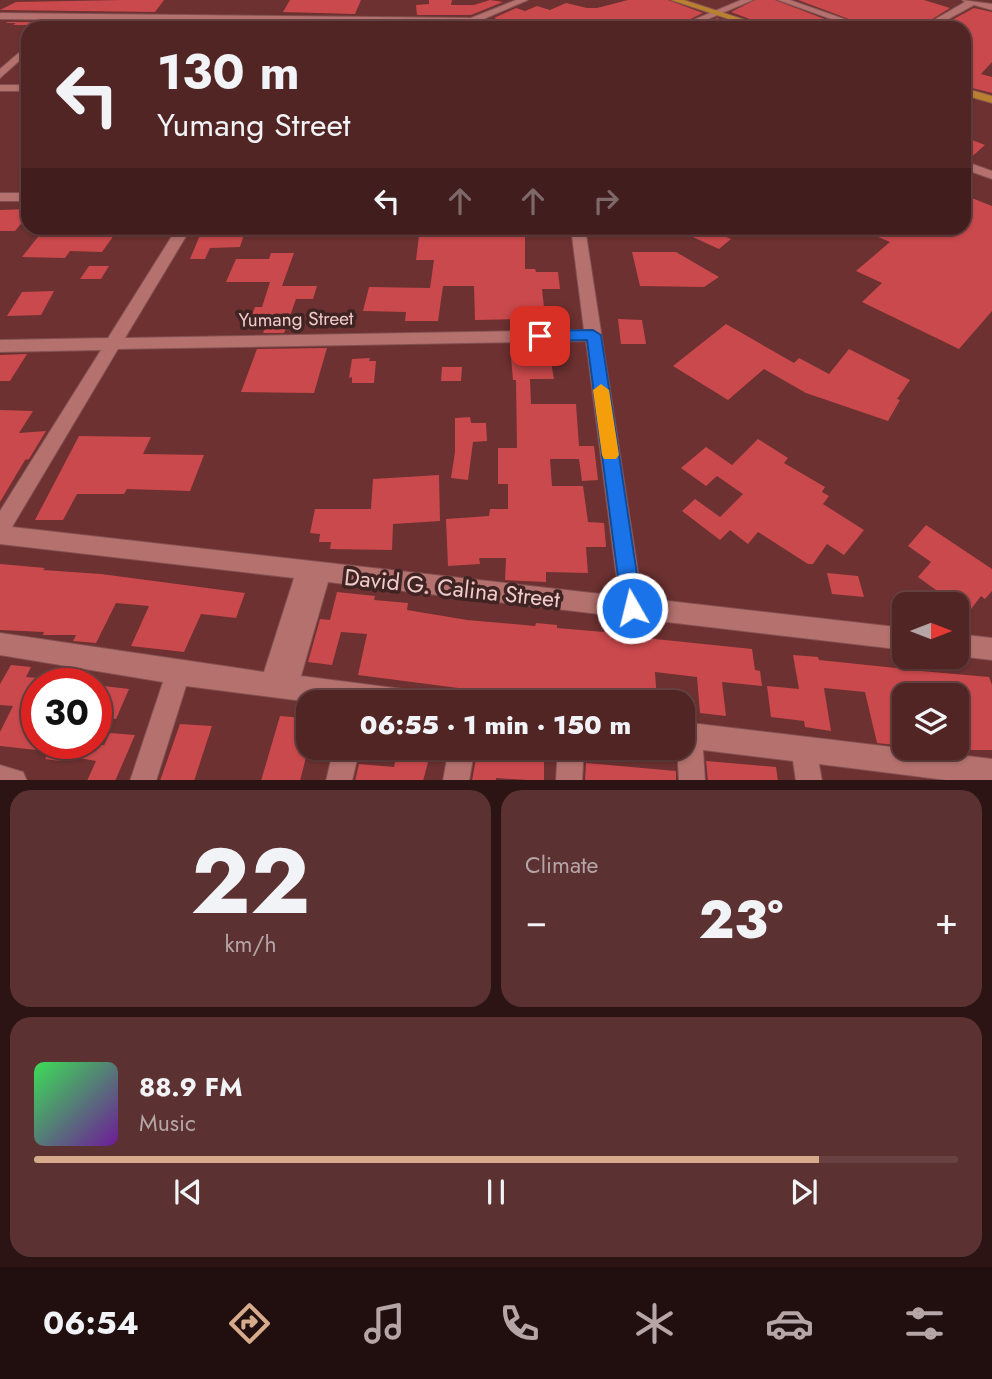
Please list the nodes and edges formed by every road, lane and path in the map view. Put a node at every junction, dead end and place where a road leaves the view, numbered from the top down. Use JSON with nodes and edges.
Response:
{"nodes":[{"id":1,"x":524,"y":0,"type":"edge"},
{"id":2,"x":675,"y":0,"type":"edge"},
{"id":3,"x":749,"y":0,"type":"edge"},
{"id":4,"x":782,"y":0,"type":"edge"},
{"id":5,"x":969,"y":1,"type":"edge"},
{"id":6,"x":992,"y":7,"type":"edge"},
{"id":7,"x":69,"y":8,"type":"dead end"},
{"id":8,"x":718,"y":13,"type":"junction"},
{"id":9,"x":0,"y":16,"type":"edge"},
{"id":10,"x":60,"y":17,"type":"junction"},
{"id":11,"x":56,"y":21,"type":"edge"},
{"id":12,"x":226,"y":21,"type":"edge"},
{"id":13,"x":472,"y":21,"type":"edge"},
{"id":14,"x":697,"y":21,"type":"edge"},
{"id":15,"x":743,"y":21,"type":"edge"},
{"id":16,"x":844,"y":21,"type":"edge"},
{"id":17,"x":936,"y":21,"type":"edge"},
{"id":18,"x":21,"y":55,"type":"edge"},
{"id":19,"x":0,"y":75,"type":"edge"},
{"id":20,"x":0,"y":88,"type":"edge"},
{"id":21,"x":21,"y":88,"type":"edge"},
{"id":22,"x":971,"y":93,"type":"edge"},
{"id":23,"x":992,"y":100,"type":"edge"},
{"id":24,"x":971,"y":166,"type":"edge"},
{"id":25,"x":992,"y":174,"type":"edge"},
{"id":26,"x":0,"y":197,"type":"edge"},
{"id":27,"x":21,"y":197,"type":"edge"},
{"id":28,"x":180,"y":235,"type":"edge"},
{"id":29,"x":579,"y":235,"type":"edge"},
{"id":30,"x":593,"y":335,"type":"junction"},
{"id":31,"x":113,"y":344,"type":"junction"},
{"id":32,"x":0,"y":346,"type":"edge"},
{"id":33,"x":0,"y":529,"type":"edge"},
{"id":34,"x":0,"y":535,"type":"edge"},
{"id":35,"x":313,"y":573,"type":"junction"},
{"id":36,"x":632,"y":608,"type":"junction"},
{"id":37,"x":892,"y":638,"type":"edge"},
{"id":38,"x":0,"y":644,"type":"edge"},
{"id":39,"x":970,"y":646,"type":"edge"},
{"id":40,"x":992,"y":649,"type":"edge"},
{"id":41,"x":178,"y":673,"type":"junction"},
{"id":42,"x":279,"y":685,"type":"junction"},
{"id":43,"x":310,"y":690,"type":"edge"},
{"id":44,"x":695,"y":736,"type":"edge"},
{"id":45,"x":804,"y":751,"type":"junction"},
{"id":46,"x":344,"y":760,"type":"edge"},
{"id":47,"x":460,"y":760,"type":"edge"},
{"id":48,"x":570,"y":760,"type":"edge"},
{"id":49,"x":689,"y":760,"type":"edge"},
{"id":50,"x":927,"y":772,"type":"edge"},
{"id":51,"x":992,"y":772,"type":"edge"},
{"id":52,"x":0,"y":778,"type":"edge"},
{"id":53,"x":14,"y":780,"type":"edge"},
{"id":54,"x":143,"y":780,"type":"edge"},
{"id":55,"x":339,"y":780,"type":"edge"},
{"id":56,"x":456,"y":780,"type":"edge"},
{"id":57,"x":569,"y":780,"type":"edge"},
{"id":58,"x":692,"y":780,"type":"edge"},
{"id":59,"x":809,"y":780,"type":"edge"}],
"edges":[{"from":1,"to":13,"type":"street"},
{"from":2,"to":8,"type":"main road"},
{"from":3,"to":8,"type":"street"},
{"from":4,"to":16,"type":"street"},
{"from":5,"to":6,"type":"street"},
{"from":5,"to":17,"type":"street"},
{"from":7,"to":10,"type":"street"},
{"from":8,"to":14,"type":"street"},
{"from":8,"to":15,"type":"main road"},
{"from":9,"to":10,"type":"street"},
{"from":10,"to":11,"type":"street"},
{"from":10,"to":12,"type":"street"},
{"from":18,"to":19,"type":"street"},
{"from":20,"to":21,"type":"street"},
{"from":22,"to":23,"type":"main road"},
{"from":24,"to":25,"type":"street"},
{"from":26,"to":27,"type":"street"},
{"from":28,"to":31,"type":"street"},
{"from":29,"to":30,"type":"street"},
{"from":30,"to":31,"type":"street","name":"Yumang Street"},
{"from":30,"to":36,"type":"street"},
{"from":31,"to":32,"type":"street","name":"Yumang Street"},
{"from":31,"to":33,"type":"street"},
{"from":34,"to":35,"type":"street","name":"David G. Calina Street"},
{"from":35,"to":36,"type":"street","name":"David G. Calina Street"},
{"from":35,"to":42,"type":"street"},
{"from":36,"to":37,"type":"street","name":"David G. Calina Street"},
{"from":38,"to":41,"type":"street"},
{"from":39,"to":40,"type":"street"},
{"from":41,"to":42,"type":"street"},
{"from":41,"to":54,"type":"street"},
{"from":42,"to":43,"type":"street"},
{"from":44,"to":45,"type":"street"},
{"from":45,"to":50,"type":"street"},
{"from":45,"to":59,"type":"street"},
{"from":46,"to":55,"type":"street"},
{"from":47,"to":56,"type":"street"},
{"from":48,"to":57,"type":"street"},
{"from":49,"to":58,"type":"street"},
{"from":50,"to":51,"type":"street"},
{"from":52,"to":53,"type":"street"}]}
